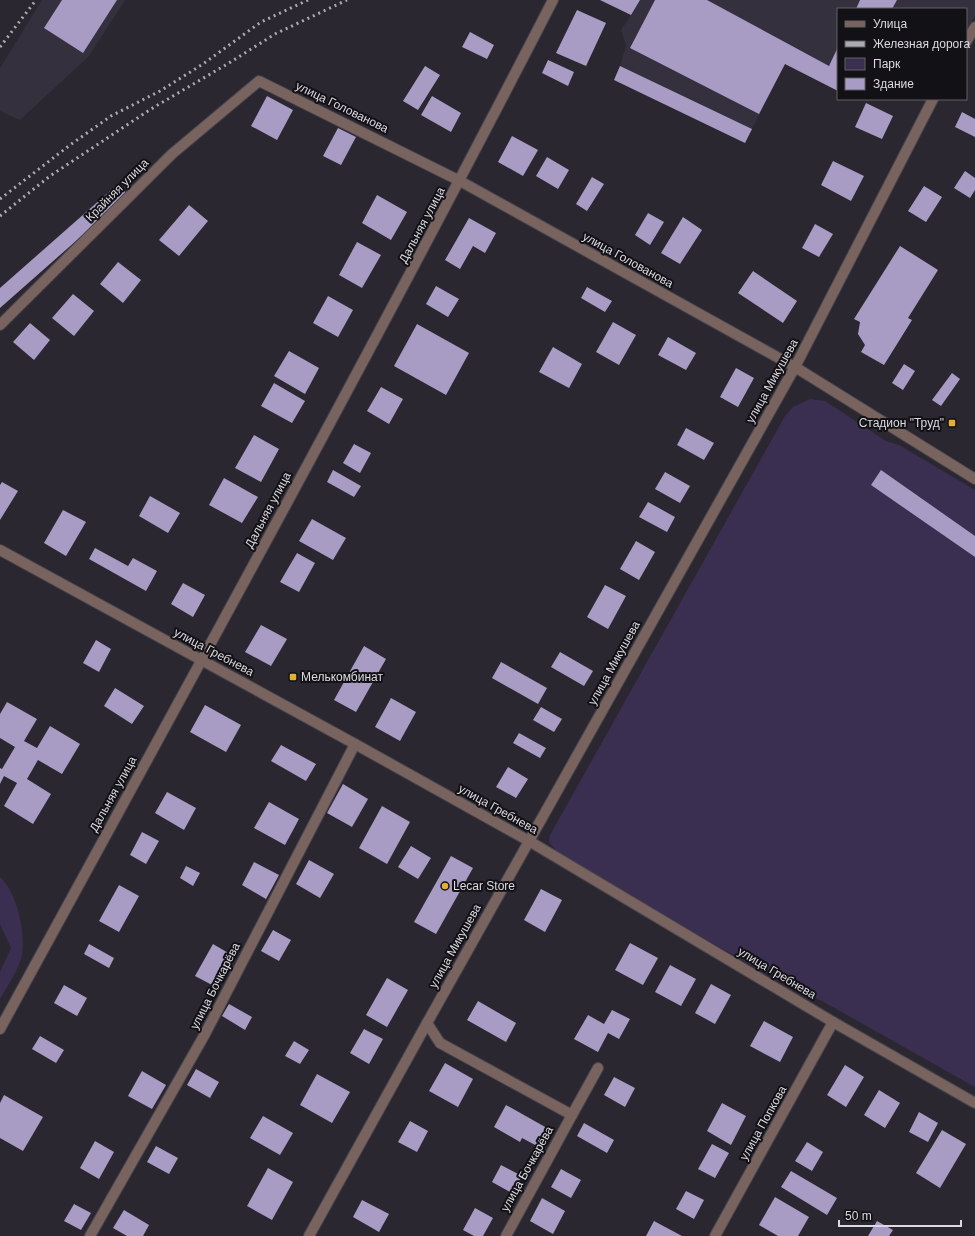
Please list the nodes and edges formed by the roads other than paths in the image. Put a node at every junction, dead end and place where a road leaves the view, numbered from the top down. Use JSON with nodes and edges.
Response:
{"nodes":[{"id":1,"x":553,"y":0,"type":"edge"},
{"id":2,"x":975,"y":27,"type":"edge"},
{"id":3,"x":967,"y":40,"type":"edge"},
{"id":4,"x":260,"y":81,"type":"joint"},
{"id":5,"x":932,"y":100,"type":"edge"},
{"id":6,"x":460,"y":181,"type":"junction"},
{"id":7,"x":0,"y":325,"type":"edge"},
{"id":8,"x":795,"y":367,"type":"junction"},
{"id":9,"x":975,"y":479,"type":"edge"},
{"id":10,"x":0,"y":550,"type":"edge"},
{"id":11,"x":202,"y":660,"type":"junction"},
{"id":12,"x":355,"y":744,"type":"junction"},
{"id":13,"x":529,"y":841,"type":"junction"},
{"id":14,"x":833,"y":1022,"type":"junction"},
{"id":15,"x":427,"y":1023,"type":"junction"},
{"id":16,"x":0,"y":1029,"type":"edge"},
{"id":17,"x":598,"y":1068,"type":"dead end"},
{"id":18,"x":975,"y":1103,"type":"edge"},
{"id":19,"x":572,"y":1116,"type":"junction"},
{"id":20,"x":90,"y":1236,"type":"edge"},
{"id":21,"x":309,"y":1236,"type":"edge"},
{"id":22,"x":506,"y":1236,"type":"edge"},
{"id":23,"x":715,"y":1236,"type":"edge"}],
"edges":[{"from":1,"to":6,"type":"street","name":"Дальняя улица"},
{"from":2,"to":3,"type":"street"},
{"from":4,"to":6,"type":"street","name":"улица Голованова"},
{"from":4,"to":7,"type":"street","name":"Крайняя улица"},
{"from":5,"to":8,"type":"street","name":"улица Микушева"},
{"from":6,"to":8,"type":"street","name":"улица Голованова"},
{"from":6,"to":11,"type":"street","name":"Дальняя улица"},
{"from":8,"to":9,"type":"street","name":"улица Голованова"},
{"from":8,"to":13,"type":"street","name":"улица Микушева"},
{"from":10,"to":11,"type":"street","name":"улица Гребнева"},
{"from":11,"to":12,"type":"street","name":"улица Гребнева"},
{"from":11,"to":16,"type":"street","name":"Дальняя улица"},
{"from":12,"to":13,"type":"street","name":"улица Гребнева"},
{"from":12,"to":20,"type":"street","name":"улица Бочкарёва"},
{"from":13,"to":14,"type":"street","name":"улица Гребнева"},
{"from":13,"to":15,"type":"street","name":"улица Микушева"},
{"from":14,"to":18,"type":"street","name":"улица Гребнева"},
{"from":14,"to":23,"type":"street","name":"улица Попкова"},
{"from":15,"to":19,"type":"street"},
{"from":15,"to":21,"type":"street","name":"улица Микушева"},
{"from":17,"to":19,"type":"street","name":"улица Бочкарёва"},
{"from":19,"to":22,"type":"street","name":"улица Бочкарёва"}]}
